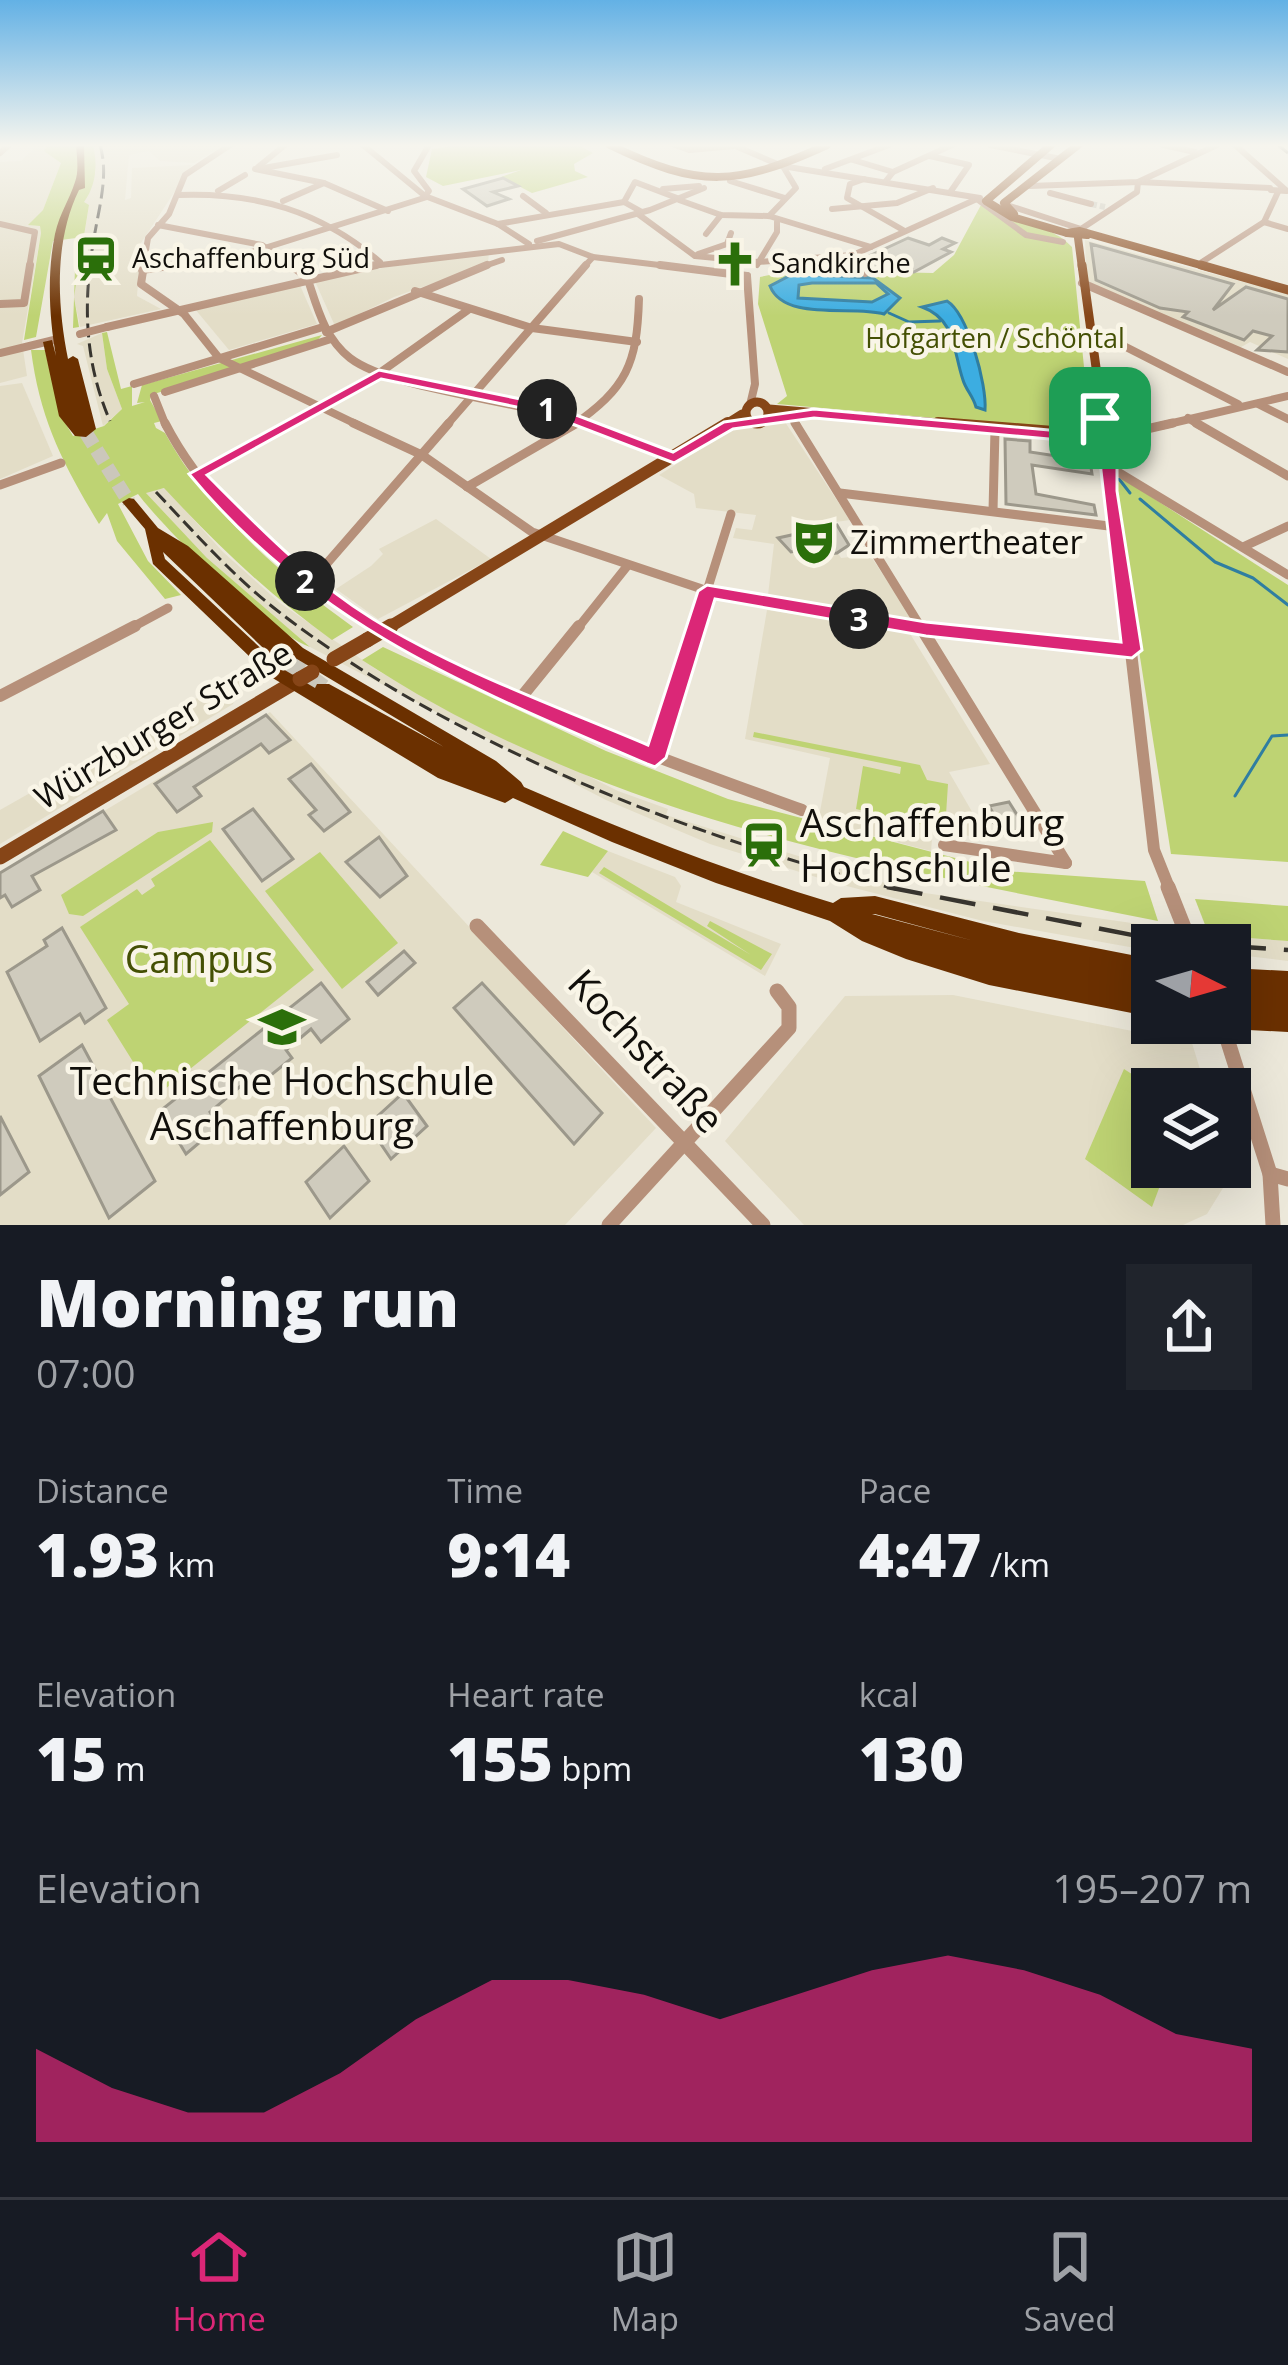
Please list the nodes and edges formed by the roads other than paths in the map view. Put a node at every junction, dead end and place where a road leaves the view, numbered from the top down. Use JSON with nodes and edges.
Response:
{"nodes":[{"id":1,"x":73,"y":202,"type":"edge"},
{"id":2,"x":173,"y":202,"type":"edge"},
{"id":3,"x":280,"y":202,"type":"edge"},
{"id":4,"x":368,"y":202,"type":"edge"},
{"id":5,"x":412,"y":202,"type":"edge"},
{"id":6,"x":440,"y":202,"type":"edge"},
{"id":7,"x":531,"y":202,"type":"edge"},
{"id":8,"x":623,"y":202,"type":"edge"},
{"id":9,"x":624,"y":202,"type":"edge"},
{"id":10,"x":669,"y":202,"type":"edge"},
{"id":11,"x":687,"y":202,"type":"edge"},
{"id":12,"x":782,"y":202,"type":"edge"},
{"id":13,"x":854,"y":202,"type":"edge"},
{"id":14,"x":894,"y":202,"type":"edge"},
{"id":15,"x":977,"y":202,"type":"edge"},
{"id":16,"x":985,"y":202,"type":"edge"},
{"id":17,"x":988,"y":202,"type":"edge"},
{"id":18,"x":1010,"y":202,"type":"edge"},
{"id":19,"x":1088,"y":202,"type":"tunnel mouth"},
{"id":20,"x":1123,"y":202,"type":"edge"},
{"id":21,"x":1271,"y":202,"type":"edge"},
{"id":22,"x":1091,"y":203,"type":"tunnel mouth"},
{"id":23,"x":861,"y":208,"type":"junction"},
{"id":24,"x":832,"y":209,"type":"dead end"},
{"id":25,"x":388,"y":211,"type":"junction"},
{"id":26,"x":546,"y":213,"type":"junction"},
{"id":27,"x":640,"y":213,"type":"junction"},
{"id":28,"x":721,"y":215,"type":"junction"},
{"id":29,"x":769,"y":216,"type":"junction"},
{"id":30,"x":777,"y":222,"type":"junction"},
{"id":31,"x":1264,"y":222,"type":"junction"},
{"id":32,"x":67,"y":223,"type":"junction"},
{"id":33,"x":0,"y":224,"type":"edge"},
{"id":34,"x":498,"y":224,"type":"junction"},
{"id":35,"x":1035,"y":224,"type":"junction"},
{"id":36,"x":158,"y":225,"type":"junction"},
{"id":37,"x":332,"y":228,"type":"junction"},
{"id":38,"x":1288,"y":229,"type":"edge"},
{"id":39,"x":903,"y":230,"type":"junction"},
{"id":40,"x":731,"y":233,"type":"dead end"},
{"id":41,"x":706,"y":234,"type":"dead end"},
{"id":42,"x":1071,"y":240,"type":"junction"},
{"id":43,"x":559,"y":241,"type":"junction"},
{"id":44,"x":529,"y":243,"type":"junction"},
{"id":45,"x":871,"y":247,"type":"junction"},
{"id":46,"x":265,"y":248,"type":"junction"},
{"id":47,"x":853,"y":255,"type":"junction"},
{"id":48,"x":695,"y":256,"type":"junction"},
{"id":49,"x":593,"y":257,"type":"junction"},
{"id":50,"x":502,"y":260,"type":"dead end"},
{"id":51,"x":380,"y":262,"type":"junction"},
{"id":52,"x":1199,"y":264,"type":"junction"},
{"id":53,"x":687,"y":268,"type":"junction"},
{"id":54,"x":754,"y":269,"type":"junction"},
{"id":55,"x":142,"y":270,"type":"junction"},
{"id":56,"x":865,"y":273,"type":"dead end"},
{"id":57,"x":307,"y":277,"type":"junction"},
{"id":58,"x":1082,"y":283,"type":"junction"},
{"id":59,"x":416,"y":290,"type":"junction"},
{"id":60,"x":1288,"y":291,"type":"edge"},
{"id":61,"x":639,"y":299,"type":"dead end"},
{"id":62,"x":161,"y":300,"type":"junction"},
{"id":63,"x":213,"y":301,"type":"junction"},
{"id":64,"x":0,"y":304,"type":"edge"},
{"id":65,"x":177,"y":309,"type":"junction"},
{"id":66,"x":468,"y":310,"type":"junction"},
{"id":67,"x":532,"y":328,"type":"junction"},
{"id":68,"x":327,"y":332,"type":"junction"},
{"id":69,"x":59,"y":337,"type":"junction"},
{"id":70,"x":1089,"y":337,"type":"junction"},
{"id":71,"x":637,"y":342,"type":"junction"},
{"id":72,"x":32,"y":346,"type":"joint"},
{"id":73,"x":0,"y":353,"type":"edge"},
{"id":74,"x":219,"y":358,"type":"junction"},
{"id":75,"x":237,"y":368,"type":"junction"},
{"id":76,"x":1288,"y":372,"type":"edge"},
{"id":77,"x":379,"y":374,"type":"junction"},
{"id":78,"x":134,"y":384,"type":"dead end"},
{"id":79,"x":755,"y":384,"type":"junction"},
{"id":80,"x":475,"y":392,"type":"junction"},
{"id":81,"x":1288,"y":396,"type":"edge"},
{"id":82,"x":1238,"y":404,"type":"junction"},
{"id":83,"x":1258,"y":404,"type":"junction"},
{"id":84,"x":319,"y":407,"type":"junction"},
{"id":85,"x":767,"y":411,"type":"junction"},
{"id":86,"x":748,"y":413,"type":"junction"},
{"id":87,"x":1100,"y":418,"type":"junction"},
{"id":88,"x":1188,"y":418,"type":"junction"},
{"id":89,"x":793,"y":419,"type":"dead end"},
{"id":90,"x":1288,"y":419,"type":"edge"},
{"id":91,"x":581,"y":420,"type":"junction"},
{"id":92,"x":995,"y":430,"type":"junction"},
{"id":93,"x":86,"y":433,"type":"junction"},
{"id":94,"x":1085,"y":439,"type":"junction"},
{"id":95,"x":1107,"y":440,"type":"junction"},
{"id":96,"x":422,"y":455,"type":"junction"},
{"id":97,"x":674,"y":458,"type":"junction"},
{"id":98,"x":61,"y":463,"type":"dead end"},
{"id":99,"x":1108,"y":466,"type":"junction"},
{"id":100,"x":197,"y":474,"type":"junction"},
{"id":101,"x":1288,"y":476,"type":"edge"},
{"id":102,"x":0,"y":485,"type":"edge"},
{"id":103,"x":467,"y":487,"type":"junction"},
{"id":104,"x":840,"y":493,"type":"junction"},
{"id":105,"x":129,"y":502,"type":"tunnel mouth"},
{"id":106,"x":993,"y":511,"type":"junction"},
{"id":107,"x":731,"y":514,"type":"dead end"},
{"id":108,"x":1288,"y":526,"type":"edge"},
{"id":109,"x":1118,"y":527,"type":"junction"},
{"id":110,"x":151,"y":530,"type":"junction"},
{"id":111,"x":541,"y":536,"type":"junction"},
{"id":112,"x":1245,"y":546,"type":"junction"},
{"id":113,"x":628,"y":566,"type":"junction"},
{"id":114,"x":1288,"y":574,"type":"edge"},
{"id":115,"x":309,"y":584,"type":"junction"},
{"id":116,"x":707,"y":591,"type":"junction"},
{"id":117,"x":168,"y":608,"type":"dead end"},
{"id":118,"x":926,"y":629,"type":"junction"},
{"id":119,"x":380,"y":637,"type":"junction"},
{"id":120,"x":1132,"y":650,"type":"junction"},
{"id":121,"x":286,"y":661,"type":"tunnel mouth"},
{"id":122,"x":313,"y":675,"type":"junction"},
{"id":123,"x":0,"y":696,"type":"edge"},
{"id":124,"x":519,"y":700,"type":"junction"},
{"id":125,"x":655,"y":758,"type":"junction"},
{"id":126,"x":531,"y":800,"type":"junction"},
{"id":127,"x":802,"y":811,"type":"dead end"},
{"id":128,"x":944,"y":845,"type":"dead end"},
{"id":129,"x":0,"y":856,"type":"edge"},
{"id":130,"x":826,"y":908,"type":"junction"},
{"id":131,"x":1182,"y":924,"type":"edge"},
{"id":132,"x":477,"y":926,"type":"dead end"},
{"id":133,"x":1131,"y":965,"type":"edge"},
{"id":134,"x":1251,"y":979,"type":"edge"},
{"id":135,"x":1288,"y":981,"type":"edge"},
{"id":136,"x":1131,"y":983,"type":"edge"},
{"id":137,"x":777,"y":991,"type":"dead end"},
{"id":138,"x":1251,"y":997,"type":"edge"},
{"id":139,"x":1288,"y":1000,"type":"edge"},
{"id":140,"x":1131,"y":1002,"type":"edge"},
{"id":141,"x":1251,"y":1019,"type":"edge"},
{"id":142,"x":1288,"y":1021,"type":"edge"},
{"id":143,"x":1230,"y":1044,"type":"edge"},
{"id":144,"x":686,"y":1142,"type":"junction"},
{"id":145,"x":1279,"y":1177,"type":"edge"},
{"id":146,"x":609,"y":1225,"type":"edge"},
{"id":147,"x":763,"y":1225,"type":"edge"},
{"id":148,"x":1273,"y":1225,"type":"edge"}],
"edges":[{"from":1,"to":32,"type":"highway"},
{"from":2,"to":36,"type":"street"},
{"from":3,"to":37,"type":"street"},
{"from":4,"to":25,"type":"street"},
{"from":5,"to":25,"type":"street"},
{"from":6,"to":34,"type":"street"},
{"from":7,"to":26,"type":"street"},
{"from":8,"to":26,"type":"street"},
{"from":9,"to":27,"type":"street"},
{"from":10,"to":27,"type":"street"},
{"from":11,"to":28,"type":"street"},
{"from":12,"to":29,"type":"street"},
{"from":13,"to":23,"type":"street"},
{"from":14,"to":23,"type":"street"},
{"from":15,"to":39,"type":"street"},
{"from":16,"to":42,"type":"street"},
{"from":17,"to":35,"type":"main road"},
{"from":18,"to":42,"type":"main road"},
{"from":19,"to":22,"type":"street"},
{"from":20,"to":42,"type":"street"},
{"from":21,"to":31,"type":"street"},
{"from":23,"to":24,"type":"street"},
{"from":23,"to":39,"type":"street"},
{"from":25,"to":37,"type":"street"},
{"from":26,"to":34,"type":"street"},
{"from":27,"to":43,"type":"street"},
{"from":27,"to":48,"type":"street"},
{"from":28,"to":29,"type":"street"},
{"from":28,"to":41,"type":"street"},
{"from":29,"to":30,"type":"street"},
{"from":30,"to":45,"type":"street"},
{"from":30,"to":54,"type":"street"},
{"from":31,"to":38,"type":"street"},
{"from":31,"to":52,"type":"street"},
{"from":32,"to":69,"type":"highway"},
{"from":32,"to":69,"type":"highway"},
{"from":32,"to":93,"type":"highway"},
{"from":33,"to":64,"type":"street"},
{"from":34,"to":44,"type":"street"},
{"from":35,"to":42,"type":"main road"},
{"from":35,"to":42,"type":"main road"},
{"from":36,"to":46,"type":"street"},
{"from":36,"to":55,"type":"street"},
{"from":37,"to":46,"type":"street"},
{"from":37,"to":51,"type":"street"},
{"from":39,"to":45,"type":"street"},
{"from":40,"to":48,"type":"street"},
{"from":42,"to":52,"type":"main road"},
{"from":42,"to":58,"type":"main road"},
{"from":43,"to":44,"type":"street"},
{"from":43,"to":49,"type":"street"},
{"from":44,"to":51,"type":"street"},
{"from":45,"to":47,"type":"street"},
{"from":46,"to":55,"type":"street"},
{"from":46,"to":57,"type":"street"},
{"from":47,"to":54,"type":"street"},
{"from":47,"to":56,"type":"street"},
{"from":48,"to":53,"type":"street"},
{"from":48,"to":54,"type":"street"},
{"from":49,"to":53,"type":"street"},
{"from":49,"to":67,"type":"street"},
{"from":50,"to":59,"type":"street"},
{"from":51,"to":57,"type":"street"},
{"from":52,"to":60,"type":"main road"},
{"from":53,"to":54,"type":"street"},
{"from":54,"to":79,"type":"street"},
{"from":55,"to":62,"type":"street"},
{"from":57,"to":63,"type":"street"},
{"from":57,"to":68,"type":"street"},
{"from":58,"to":70,"type":"main road"},
{"from":58,"to":76,"type":"street"},
{"from":59,"to":66,"type":"street"},
{"from":59,"to":68,"type":"street"},
{"from":61,"to":71,"type":"street"},
{"from":62,"to":63,"type":"street"},
{"from":62,"to":65,"type":"street"},
{"from":63,"to":65,"type":"street"},
{"from":65,"to":69,"type":"street","bridge":true},
{"from":65,"to":74,"type":"street"},
{"from":66,"to":67,"type":"street"},
{"from":66,"to":77,"type":"street"},
{"from":67,"to":71,"type":"street"},
{"from":67,"to":80,"type":"street"},
{"from":68,"to":74,"type":"street"},
{"from":68,"to":75,"type":"street"},
{"from":68,"to":77,"type":"street"},
{"from":69,"to":72,"type":"highway"},
{"from":69,"to":93,"type":"highway"},
{"from":69,"to":93,"type":"highway"},
{"from":70,"to":82,"type":"street"},
{"from":70,"to":87,"type":"main road"},
{"from":71,"to":91,"type":"street"},
{"from":72,"to":73,"type":"street"},
{"from":74,"to":75,"type":"street"},
{"from":74,"to":78,"type":"street"},
{"from":75,"to":84,"type":"street"},
{"from":75,"to":100,"type":"street"},
{"from":77,"to":80,"type":"street"},
{"from":77,"to":84,"type":"street"},
{"from":79,"to":85,"type":"street"},
{"from":79,"to":86,"type":"street"},
{"from":80,"to":91,"type":"street"},
{"from":80,"to":96,"type":"street"},
{"from":81,"to":83,"type":"street"},
{"from":82,"to":83,"type":"street"},
{"from":82,"to":88,"type":"street"},
{"from":83,"to":90,"type":"street"},
{"from":84,"to":96,"type":"street"},
{"from":84,"to":100,"type":"street"},
{"from":85,"to":86,"type":"main road","name":"Würzburger Straße"},
{"from":85,"to":92,"type":"main road","name":"Würzburger Straße"},
{"from":86,"to":97,"type":"main road","name":"Würzburger Straße"},
{"from":87,"to":94,"type":"main road"},
{"from":87,"to":95,"type":"main road"},
{"from":88,"to":95,"type":"street"},
{"from":88,"to":101,"type":"street"},
{"from":89,"to":104,"type":"street"},
{"from":91,"to":97,"type":"street"},
{"from":91,"to":103,"type":"street"},
{"from":92,"to":94,"type":"main road","name":"Würzburger Straße"},
{"from":92,"to":106,"type":"street"},
{"from":94,"to":95,"type":"main road","name":"Würzburger Straße"},
{"from":94,"to":99,"type":"street"},
{"from":95,"to":99,"type":"street"},
{"from":96,"to":103,"type":"street"},
{"from":96,"to":115,"type":"street"},
{"from":97,"to":111,"type":"main road","name":"Würzburger Straße"},
{"from":98,"to":102,"type":"street"},
{"from":99,"to":109,"type":"street"},
{"from":99,"to":112,"type":"street"},
{"from":100,"to":115,"type":"street"},
{"from":103,"to":111,"type":"street"},
{"from":104,"to":106,"type":"street"},
{"from":104,"to":118,"type":"street"},
{"from":105,"to":110,"type":"highway"},
{"from":106,"to":109,"type":"street"},
{"from":107,"to":116,"type":"street"},
{"from":108,"to":112,"type":"street"},
{"from":109,"to":120,"type":"street"},
{"from":110,"to":121,"type":"highway"},
{"from":110,"to":122,"type":"highway"},
{"from":110,"to":122,"type":"highway"},
{"from":111,"to":113,"type":"street"},
{"from":111,"to":119,"type":"main road","name":"Würzburger Straße"},
{"from":112,"to":114,"type":"street"},
{"from":113,"to":116,"type":"street"},
{"from":113,"to":124,"type":"street"},
{"from":115,"to":119,"type":"street"},
{"from":116,"to":118,"type":"street"},
{"from":116,"to":125,"type":"street"},
{"from":117,"to":123,"type":"street"},
{"from":118,"to":120,"type":"street"},
{"from":118,"to":128,"type":"street"},
{"from":119,"to":122,"type":"main road","name":"Würzburger Straße","bridge":true},
{"from":119,"to":124,"type":"street"},
{"from":120,"to":131,"type":"street"},
{"from":122,"to":126,"type":"highway"},
{"from":122,"to":126,"type":"highway"},
{"from":122,"to":126,"type":"highway"},
{"from":122,"to":129,"type":"main road","name":"Würzburger Straße"},
{"from":124,"to":125,"type":"street"},
{"from":125,"to":127,"type":"street"},
{"from":126,"to":130,"type":"highway"},
{"from":130,"to":133,"type":"highway"},
{"from":130,"to":136,"type":"highway"},
{"from":130,"to":140,"type":"highway"},
{"from":132,"to":144,"type":"street","name":"Kochstraße"},
{"from":134,"to":135,"type":"highway"},
{"from":137,"to":144,"type":"street"},
{"from":138,"to":139,"type":"highway"},
{"from":141,"to":142,"type":"highway"},
{"from":143,"to":145,"type":"street"},
{"from":144,"to":146,"type":"street"},
{"from":144,"to":147,"type":"street","name":"Kochstraße"},
{"from":145,"to":148,"type":"street"}]}
